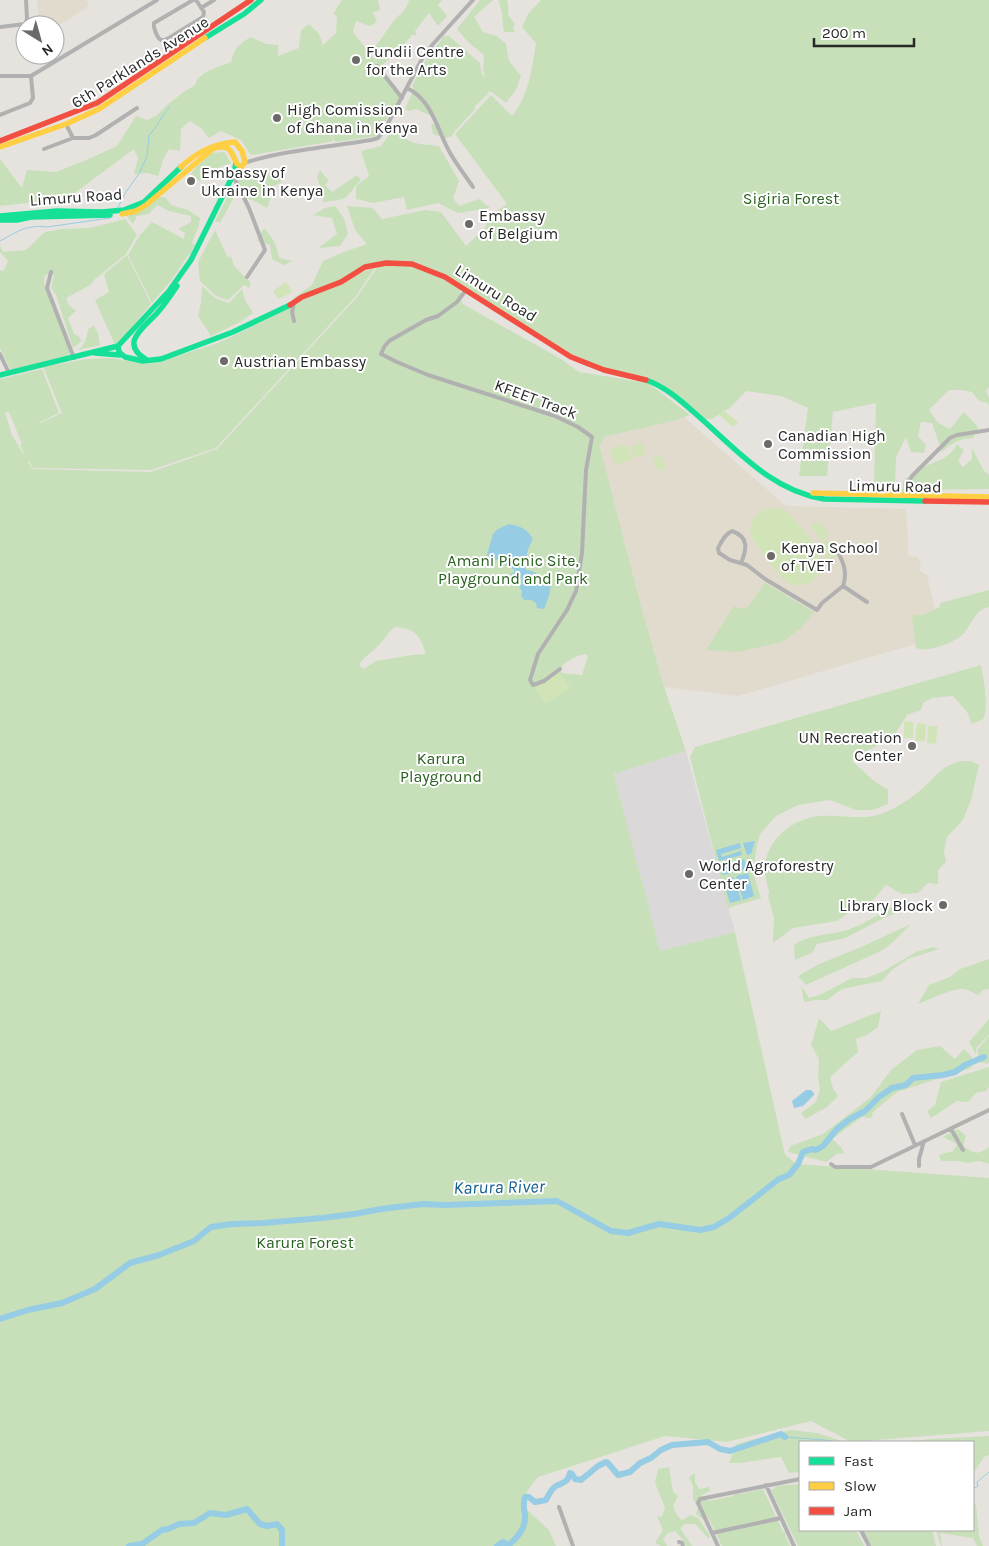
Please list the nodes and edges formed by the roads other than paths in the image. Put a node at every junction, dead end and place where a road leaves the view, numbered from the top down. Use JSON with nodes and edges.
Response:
{"nodes":[{"id":1,"x":26,"y":0,"type":"edge"},
{"id":2,"x":157,"y":0,"type":"edge"},
{"id":3,"x":194,"y":0,"type":"edge"},
{"id":4,"x":214,"y":0,"type":"edge"},
{"id":5,"x":251,"y":0,"type":"edge"},
{"id":6,"x":261,"y":0,"type":"edge"},
{"id":7,"x":473,"y":0,"type":"edge"},
{"id":8,"x":201,"y":8,"type":"junction"},
{"id":9,"x":0,"y":27,"type":"edge"},
{"id":10,"x":377,"y":66,"type":"dead end"},
{"id":11,"x":0,"y":76,"type":"edge"},
{"id":12,"x":31,"y":76,"type":"junction"},
{"id":13,"x":407,"y":88,"type":"junction"},
{"id":14,"x":402,"y":98,"type":"junction"},
{"id":15,"x":137,"y":108,"type":"dead end"},
{"id":16,"x":0,"y":114,"type":"edge"},
{"id":17,"x":66,"y":124,"type":"junction"},
{"id":18,"x":73,"y":138,"type":"junction"},
{"id":19,"x":0,"y":141,"type":"edge"},
{"id":20,"x":0,"y":147,"type":"edge"},
{"id":21,"x":44,"y":149,"type":"dead end"},
{"id":22,"x":241,"y":161,"type":"junction"},
{"id":23,"x":234,"y":178,"type":"junction"},
{"id":24,"x":474,"y":187,"type":"dead end"},
{"id":25,"x":112,"y":213,"type":"junction"},
{"id":26,"x":0,"y":216,"type":"edge"},
{"id":27,"x":0,"y":220,"type":"edge"},
{"id":28,"x":51,"y":272,"type":"dead end"},
{"id":29,"x":247,"y":277,"type":"dead end"},
{"id":30,"x":466,"y":290,"type":"junction"},
{"id":31,"x":294,"y":303,"type":"junction"},
{"id":32,"x":294,"y":321,"type":"dead end"},
{"id":33,"x":121,"y":344,"type":"junction"},
{"id":34,"x":134,"y":347,"type":"junction"},
{"id":35,"x":0,"y":354,"type":"edge"},
{"id":36,"x":90,"y":354,"type":"junction"},
{"id":37,"x":120,"y":355,"type":"junction"},
{"id":38,"x":127,"y":357,"type":"junction"},
{"id":39,"x":74,"y":358,"type":"junction"},
{"id":40,"x":151,"y":361,"type":"junction"},
{"id":41,"x":9,"y":373,"type":"junction"},
{"id":42,"x":0,"y":375,"type":"edge"},
{"id":43,"x":989,"y":430,"type":"edge"},
{"id":44,"x":801,"y":492,"type":"junction"},
{"id":45,"x":905,"y":496,"type":"junction"},
{"id":46,"x":989,"y":497,"type":"edge"},
{"id":47,"x":921,"y":498,"type":"junction"},
{"id":48,"x":900,"y":501,"type":"junction"},
{"id":49,"x":910,"y":501,"type":"junction"},
{"id":50,"x":989,"y":503,"type":"edge"},
{"id":51,"x":835,"y":548,"type":"dead end"},
{"id":52,"x":741,"y":563,"type":"junction"},
{"id":53,"x":843,"y":586,"type":"junction"},
{"id":54,"x":867,"y":602,"type":"dead end"},
{"id":55,"x":560,"y":669,"type":"dead end"},
{"id":56,"x":989,"y":1110,"type":"edge"},
{"id":57,"x":902,"y":1114,"type":"dead end"},
{"id":58,"x":951,"y":1129,"type":"junction"},
{"id":59,"x":924,"y":1142,"type":"junction"},
{"id":60,"x":915,"y":1146,"type":"junction"},
{"id":61,"x":963,"y":1150,"type":"dead end"},
{"id":62,"x":831,"y":1164,"type":"dead end"},
{"id":63,"x":919,"y":1166,"type":"dead end"},
{"id":64,"x":799,"y":1479,"type":"edge"},
{"id":65,"x":766,"y":1486,"type":"junction"},
{"id":66,"x":559,"y":1507,"type":"dead end"},
{"id":67,"x":780,"y":1518,"type":"junction"},
{"id":68,"x":861,"y":1531,"type":"edge"},
{"id":69,"x":712,"y":1533,"type":"junction"},
{"id":70,"x":679,"y":1542,"type":"dead end"},
{"id":71,"x":573,"y":1546,"type":"edge"},
{"id":72,"x":684,"y":1546,"type":"edge"},
{"id":73,"x":718,"y":1546,"type":"edge"},
{"id":74,"x":794,"y":1546,"type":"edge"},
{"id":75,"x":868,"y":1546,"type":"edge"}],
"edges":[{"from":1,"to":9,"type":"street"},
{"from":2,"to":12,"type":"street"},
{"from":3,"to":8,"type":"street"},
{"from":3,"to":8,"type":"street"},
{"from":4,"to":8,"type":"street"},
{"from":5,"to":19,"type":"main road","name":"6th Parklands Avenue"},
{"from":6,"to":17,"type":"main road","name":"6th Parklands Avenue"},
{"from":7,"to":13,"type":"street"},
{"from":10,"to":14,"type":"street"},
{"from":11,"to":12,"type":"street"},
{"from":12,"to":16,"type":"street"},
{"from":13,"to":14,"type":"street"},
{"from":13,"to":24,"type":"street"},
{"from":14,"to":22,"type":"street"},
{"from":15,"to":18,"type":"street"},
{"from":17,"to":18,"type":"street"},
{"from":17,"to":20,"type":"main road","name":"6th Parklands Avenue"},
{"from":18,"to":21,"type":"street"},
{"from":22,"to":23,"type":"main road"},
{"from":22,"to":25,"type":"main road"},
{"from":22,"to":25,"type":"main road","name":"Limuru Road"},
{"from":22,"to":33,"type":"main road"},
{"from":23,"to":29,"type":"street"},
{"from":23,"to":34,"type":"main road"},
{"from":25,"to":26,"type":"main road","name":"Limuru Road"},
{"from":25,"to":27,"type":"main road"},
{"from":28,"to":39,"type":"street"},
{"from":30,"to":31,"type":"main road","name":"Limuru Road"},
{"from":30,"to":44,"type":"main road","name":"Limuru Road"},
{"from":30,"to":55,"type":"street","name":"KFEET Track"},
{"from":31,"to":32,"type":"street"},
{"from":31,"to":40,"type":"main road","name":"Limuru Road"},
{"from":33,"to":34,"type":"main road"},
{"from":33,"to":36,"type":"main road"},
{"from":33,"to":37,"type":"main road"},
{"from":34,"to":38,"type":"main road"},
{"from":34,"to":40,"type":"main road"},
{"from":35,"to":41,"type":"street"},
{"from":36,"to":37,"type":"main road","name":"Limuru Road"},
{"from":36,"to":39,"type":"main road"},
{"from":37,"to":38,"type":"main road","name":"Limuru Road"},
{"from":38,"to":40,"type":"main road","name":"Limuru Road"},
{"from":39,"to":41,"type":"main road"},
{"from":41,"to":42,"type":"main road"},
{"from":43,"to":45,"type":"street"},
{"from":44,"to":45,"type":"main road","name":"Limuru Road"},
{"from":44,"to":48,"type":"main road","name":"Limuru Road"},
{"from":45,"to":47,"type":"main road","name":"Limuru Road"},
{"from":45,"to":48,"type":"street"},
{"from":45,"to":49,"type":"street"},
{"from":46,"to":47,"type":"main road","name":"Limuru Road"},
{"from":47,"to":49,"type":"main road","name":"Limuru Road"},
{"from":47,"to":50,"type":"main road","name":"Limuru Road"},
{"from":48,"to":49,"type":"main road","name":"Limuru Road"},
{"from":51,"to":53,"type":"street"},
{"from":52,"to":52,"type":"street"},
{"from":52,"to":53,"type":"street"},
{"from":53,"to":54,"type":"street"},
{"from":56,"to":58,"type":"street"},
{"from":57,"to":60,"type":"street"},
{"from":58,"to":59,"type":"street"},
{"from":58,"to":61,"type":"street"},
{"from":59,"to":60,"type":"street"},
{"from":59,"to":63,"type":"street"},
{"from":60,"to":62,"type":"street"},
{"from":64,"to":65,"type":"street"},
{"from":65,"to":67,"type":"street"},
{"from":65,"to":69,"type":"street"},
{"from":66,"to":71,"type":"street"},
{"from":67,"to":69,"type":"street"},
{"from":67,"to":74,"type":"street"},
{"from":68,"to":75,"type":"street"},
{"from":69,"to":73,"type":"street"},
{"from":70,"to":72,"type":"street"}]}
